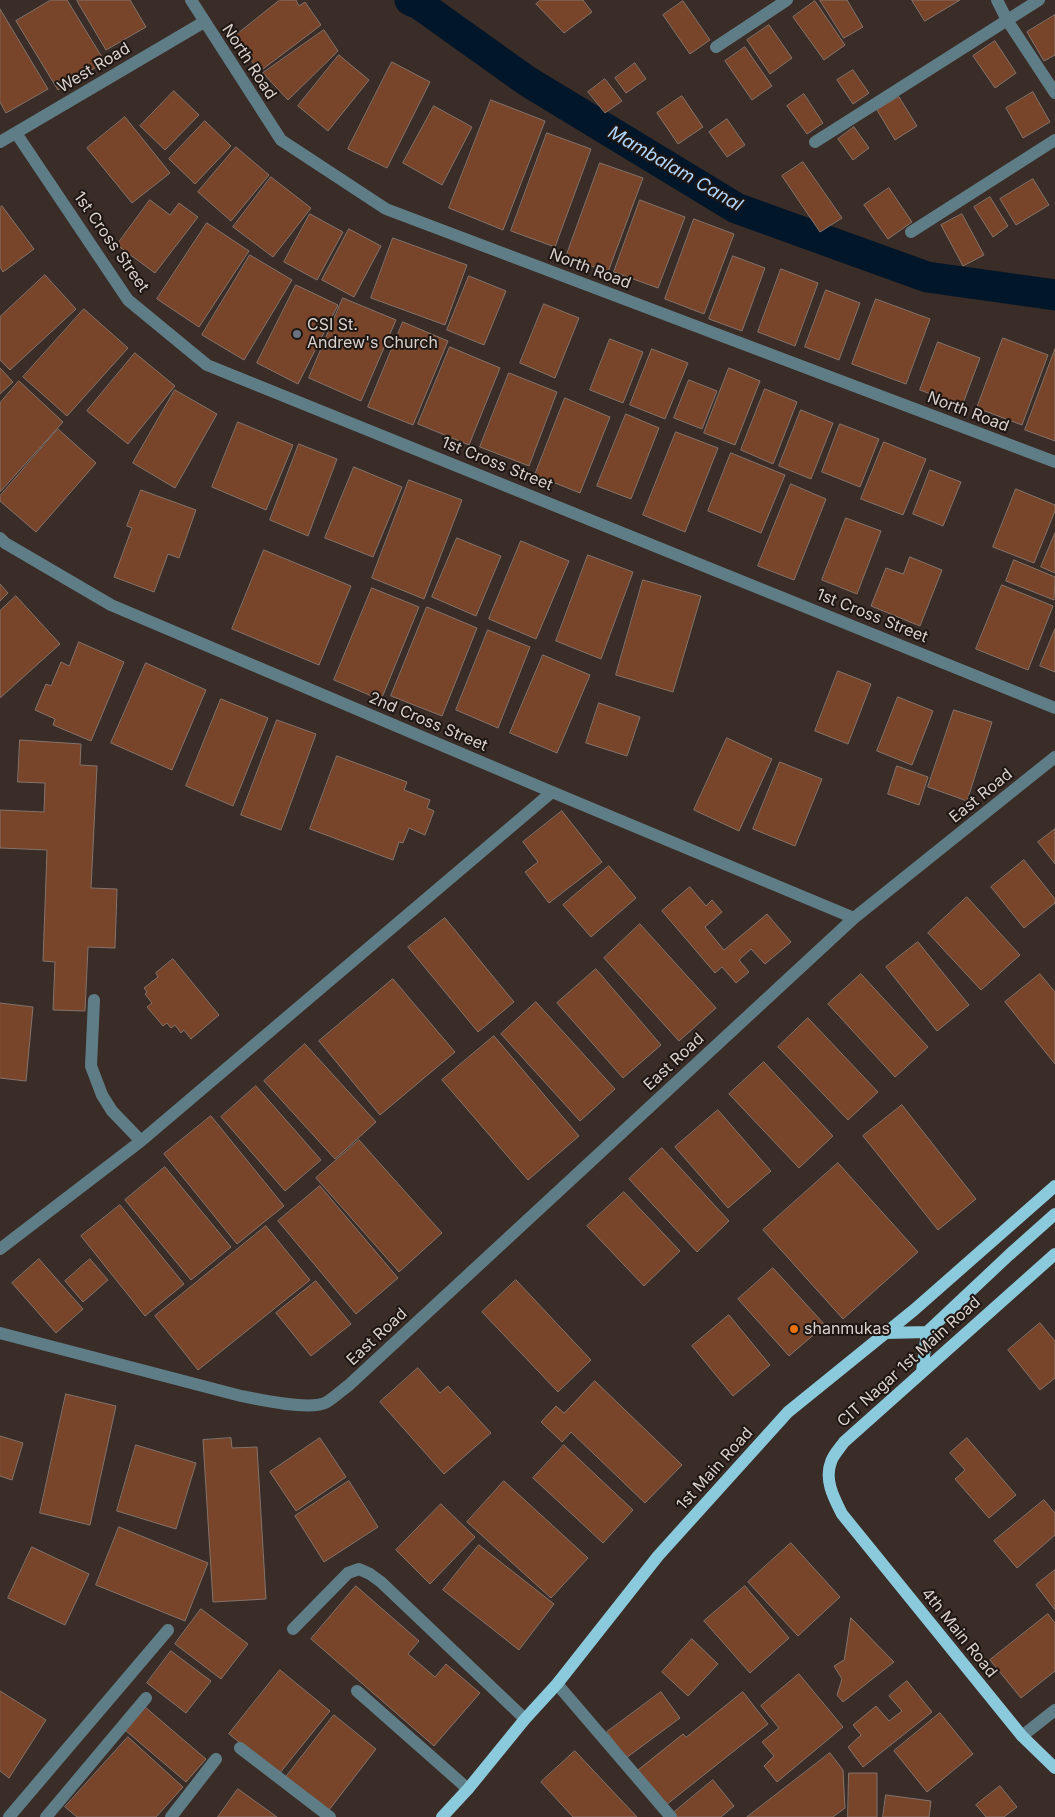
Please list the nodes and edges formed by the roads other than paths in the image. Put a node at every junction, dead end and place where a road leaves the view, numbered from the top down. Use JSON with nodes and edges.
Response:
{"nodes":[{"id":1,"x":191,"y":0,"type":"edge"},
{"id":2,"x":787,"y":0,"type":"edge"},
{"id":3,"x":997,"y":0,"type":"edge"},
{"id":4,"x":1039,"y":0,"type":"edge"},
{"id":5,"x":1007,"y":20,"type":"junction"},
{"id":6,"x":204,"y":22,"type":"junction"},
{"id":7,"x":716,"y":48,"type":"dead end"},
{"id":8,"x":1055,"y":93,"type":"edge"},
{"id":9,"x":16,"y":133,"type":"junction"},
{"id":10,"x":1055,"y":140,"type":"edge"},
{"id":11,"x":0,"y":142,"type":"edge"},
{"id":12,"x":815,"y":142,"type":"dead end"},
{"id":13,"x":911,"y":232,"type":"dead end"},
{"id":14,"x":1055,"y":462,"type":"edge"},
{"id":15,"x":0,"y":538,"type":"edge"},
{"id":16,"x":1055,"y":708,"type":"edge"},
{"id":17,"x":1055,"y":757,"type":"edge"},
{"id":18,"x":552,"y":792,"type":"junction"},
{"id":19,"x":854,"y":918,"type":"junction"},
{"id":20,"x":94,"y":1000,"type":"dead end"},
{"id":21,"x":141,"y":1141,"type":"junction"},
{"id":22,"x":1055,"y":1186,"type":"edge"},
{"id":23,"x":1055,"y":1214,"type":"edge"},
{"id":24,"x":0,"y":1249,"type":"edge"},
{"id":25,"x":1055,"y":1254,"type":"edge"},
{"id":26,"x":927,"y":1332,"type":"junction"},
{"id":27,"x":0,"y":1333,"type":"edge"},
{"id":28,"x":885,"y":1333,"type":"junction"},
{"id":29,"x":922,"y":1372,"type":"junction"},
{"id":30,"x":842,"y":1514,"type":"joint"},
{"id":31,"x":293,"y":1629,"type":"dead end"},
{"id":32,"x":168,"y":1630,"type":"dead end"},
{"id":33,"x":557,"y":1684,"type":"junction"},
{"id":34,"x":357,"y":1691,"type":"dead end"},
{"id":35,"x":146,"y":1698,"type":"dead end"},
{"id":36,"x":1055,"y":1710,"type":"edge"},
{"id":37,"x":525,"y":1719,"type":"junction"},
{"id":38,"x":1022,"y":1736,"type":"junction"},
{"id":39,"x":240,"y":1748,"type":"dead end"},
{"id":40,"x":216,"y":1760,"type":"dead end"},
{"id":41,"x":1055,"y":1768,"type":"edge"},
{"id":42,"x":468,"y":1789,"type":"junction"},
{"id":43,"x":49,"y":1816,"type":"edge"},
{"id":44,"x":9,"y":1817,"type":"edge"},
{"id":45,"x":171,"y":1817,"type":"edge"},
{"id":46,"x":330,"y":1817,"type":"edge"},
{"id":47,"x":442,"y":1817,"type":"edge"},
{"id":48,"x":670,"y":1817,"type":"edge"}],
"edges":[{"from":1,"to":6,"type":"street","name":"North Road"},
{"from":2,"to":7,"type":"street"},
{"from":3,"to":5,"type":"street"},
{"from":4,"to":5,"type":"street"},
{"from":5,"to":8,"type":"street"},
{"from":5,"to":12,"type":"street"},
{"from":6,"to":9,"type":"street","name":"West Road"},
{"from":6,"to":14,"type":"street","name":"North Road"},
{"from":9,"to":11,"type":"street","name":"West Road"},
{"from":9,"to":16,"type":"street","name":"1st Cross Street"},
{"from":10,"to":13,"type":"street"},
{"from":15,"to":18,"type":"street","name":"2nd Cross Street"},
{"from":17,"to":19,"type":"street","name":"East Road"},
{"from":18,"to":19,"type":"street","name":"2nd Cross Street"},
{"from":18,"to":21,"type":"street"},
{"from":19,"to":27,"type":"street","name":"East Road"},
{"from":20,"to":21,"type":"street"},
{"from":21,"to":24,"type":"street"},
{"from":22,"to":28,"type":"main road","name":"1st Main Road"},
{"from":23,"to":26,"type":"main road"},
{"from":25,"to":29,"type":"main road","name":"CIT Nagar 1st Main Road"},
{"from":26,"to":28,"type":"main road"},
{"from":26,"to":29,"type":"main road"},
{"from":28,"to":33,"type":"main road","name":"1st Main Road"},
{"from":29,"to":30,"type":"main road","name":"CIT Nagar 1st Main Road"},
{"from":30,"to":38,"type":"main road","name":"4th Main Road"},
{"from":31,"to":37,"type":"street"},
{"from":32,"to":44,"type":"street"},
{"from":33,"to":37,"type":"main road","name":"1st Main Road"},
{"from":33,"to":48,"type":"street"},
{"from":34,"to":42,"type":"street"},
{"from":35,"to":43,"type":"street"},
{"from":36,"to":38,"type":"street"},
{"from":37,"to":42,"type":"main road","name":"1st Main Road"},
{"from":38,"to":41,"type":"main road","name":"4th Main Road"},
{"from":39,"to":46,"type":"street"},
{"from":40,"to":45,"type":"street"},
{"from":42,"to":47,"type":"main road","name":"1st Main Road"}]}
